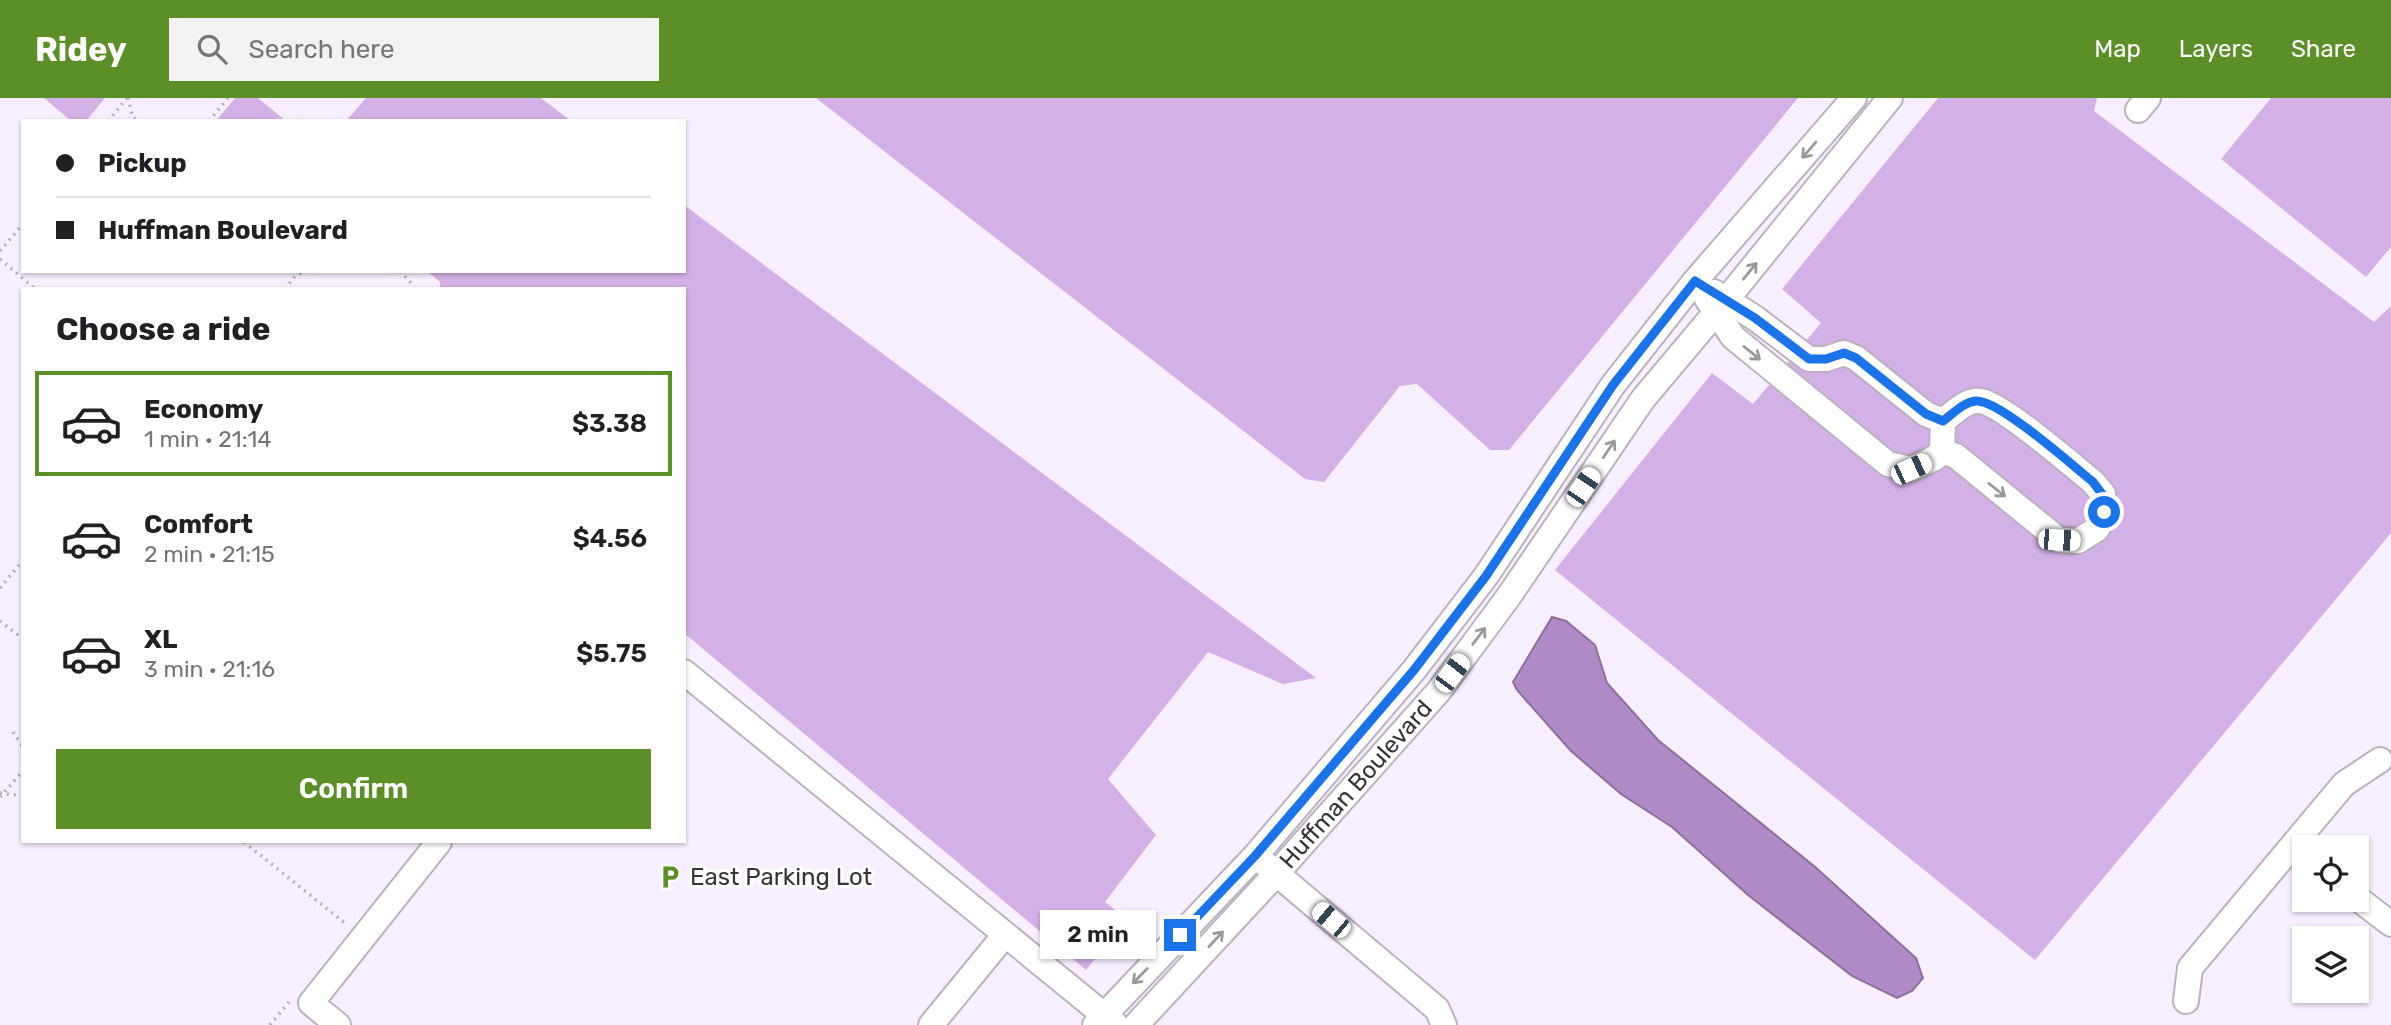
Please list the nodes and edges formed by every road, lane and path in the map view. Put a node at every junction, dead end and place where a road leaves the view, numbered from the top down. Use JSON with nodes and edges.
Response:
{"nodes":[{"id":1,"x":128,"y":98,"type":"edge"},
{"id":2,"x":228,"y":98,"type":"edge"},
{"id":3,"x":1854,"y":98,"type":"edge"},
{"id":4,"x":1890,"y":98,"type":"edge"},
{"id":5,"x":110,"y":119,"type":"edge"},
{"id":6,"x":135,"y":119,"type":"edge"},
{"id":7,"x":211,"y":119,"type":"edge"},
{"id":8,"x":21,"y":226,"type":"edge"},
{"id":9,"x":0,"y":251,"type":"edge"},
{"id":10,"x":0,"y":259,"type":"edge"},
{"id":11,"x":292,"y":273,"type":"edge"},
{"id":12,"x":302,"y":273,"type":"edge"},
{"id":13,"x":402,"y":273,"type":"edge"},
{"id":14,"x":295,"y":276,"type":"junction"},
{"id":15,"x":1695,"y":281,"type":"junction"},
{"id":16,"x":33,"y":287,"type":"edge"},
{"id":17,"x":287,"y":287,"type":"edge"},
{"id":18,"x":413,"y":287,"type":"edge"},
{"id":19,"x":1721,"y":305,"type":"junction"},
{"id":20,"x":1826,"y":359,"type":"junction"},
{"id":21,"x":1814,"y":404,"type":"junction"},
{"id":22,"x":1943,"y":421,"type":"junction"},
{"id":23,"x":1942,"y":451,"type":"junction"},
{"id":24,"x":21,"y":563,"type":"edge"},
{"id":25,"x":0,"y":588,"type":"edge"},
{"id":26,"x":0,"y":621,"type":"edge"},
{"id":27,"x":21,"y":637,"type":"edge"},
{"id":28,"x":686,"y":674,"type":"edge"},
{"id":29,"x":13,"y":732,"type":"dead end"},
{"id":30,"x":21,"y":744,"type":"edge"},
{"id":31,"x":2380,"y":760,"type":"dead end"},
{"id":32,"x":21,"y":775,"type":"edge"},
{"id":33,"x":1,"y":794,"type":"edge"},
{"id":34,"x":21,"y":794,"type":"edge"},
{"id":35,"x":2309,"y":835,"type":"edge"},
{"id":36,"x":245,"y":843,"type":"edge"},
{"id":37,"x":438,"y":843,"type":"edge"},
{"id":38,"x":1255,"y":856,"type":"junction"},
{"id":39,"x":2292,"y":858,"type":"edge"},
{"id":40,"x":1276,"y":874,"type":"junction"},
{"id":41,"x":2369,"y":907,"type":"edge"},
{"id":42,"x":2391,"y":924,"type":"edge"},
{"id":43,"x":350,"y":928,"type":"dead end"},
{"id":44,"x":1004,"y":936,"type":"junction"},
{"id":45,"x":2186,"y":1001,"type":"dead end"},
{"id":46,"x":1105,"y":1021,"type":"edge"},
{"id":47,"x":338,"y":1025,"type":"edge"},
{"id":48,"x":931,"y":1025,"type":"edge"},
{"id":49,"x":1136,"y":1025,"type":"edge"},
{"id":50,"x":1444,"y":1025,"type":"edge"}],
"edges":[{"from":1,"to":5,"type":"path"},
{"from":1,"to":6,"type":"path"},
{"from":2,"to":7,"type":"path"},
{"from":3,"to":15,"type":"street","name":"Huffman Boulevard","one_way":true},
{"from":19,"to":4,"type":"street","name":"Huffman Boulevard","one_way":true},
{"from":8,"to":9,"type":"path"},
{"from":10,"to":16,"type":"path"},
{"from":11,"to":14,"type":"path"},
{"from":12,"to":14,"type":"path"},
{"from":13,"to":18,"type":"path"},
{"from":14,"to":17,"type":"path"},
{"from":15,"to":19,"type":"street"},
{"from":15,"to":38,"type":"street","name":"Huffman Boulevard"},
{"from":19,"to":20,"type":"street"},
{"from":19,"to":21,"type":"street","one_way":true},
{"from":40,"to":19,"type":"street","name":"Huffman Boulevard","one_way":true},
{"from":20,"to":21,"type":"street"},
{"from":20,"to":22,"type":"street"},
{"from":21,"to":23,"type":"street"},
{"from":22,"to":23,"type":"street"},
{"from":23,"to":22,"type":"street","one_way":true},
{"from":24,"to":25,"type":"path"},
{"from":26,"to":27,"type":"path"},
{"from":28,"to":44,"type":"street"},
{"from":29,"to":30,"type":"path"},
{"from":31,"to":35,"type":"street"},
{"from":32,"to":33,"type":"path"},
{"from":33,"to":34,"type":"path"},
{"from":36,"to":43,"type":"path"},
{"from":37,"to":47,"type":"street"},
{"from":38,"to":40,"type":"street"},
{"from":38,"to":46,"type":"street","name":"Huffman Boulevard","one_way":true},
{"from":39,"to":45,"type":"street"},
{"from":49,"to":40,"type":"street","name":"Huffman Boulevard","one_way":true},
{"from":40,"to":50,"type":"street"},
{"from":41,"to":42,"type":"street"},
{"from":44,"to":46,"type":"street"},
{"from":44,"to":48,"type":"street"}]}
